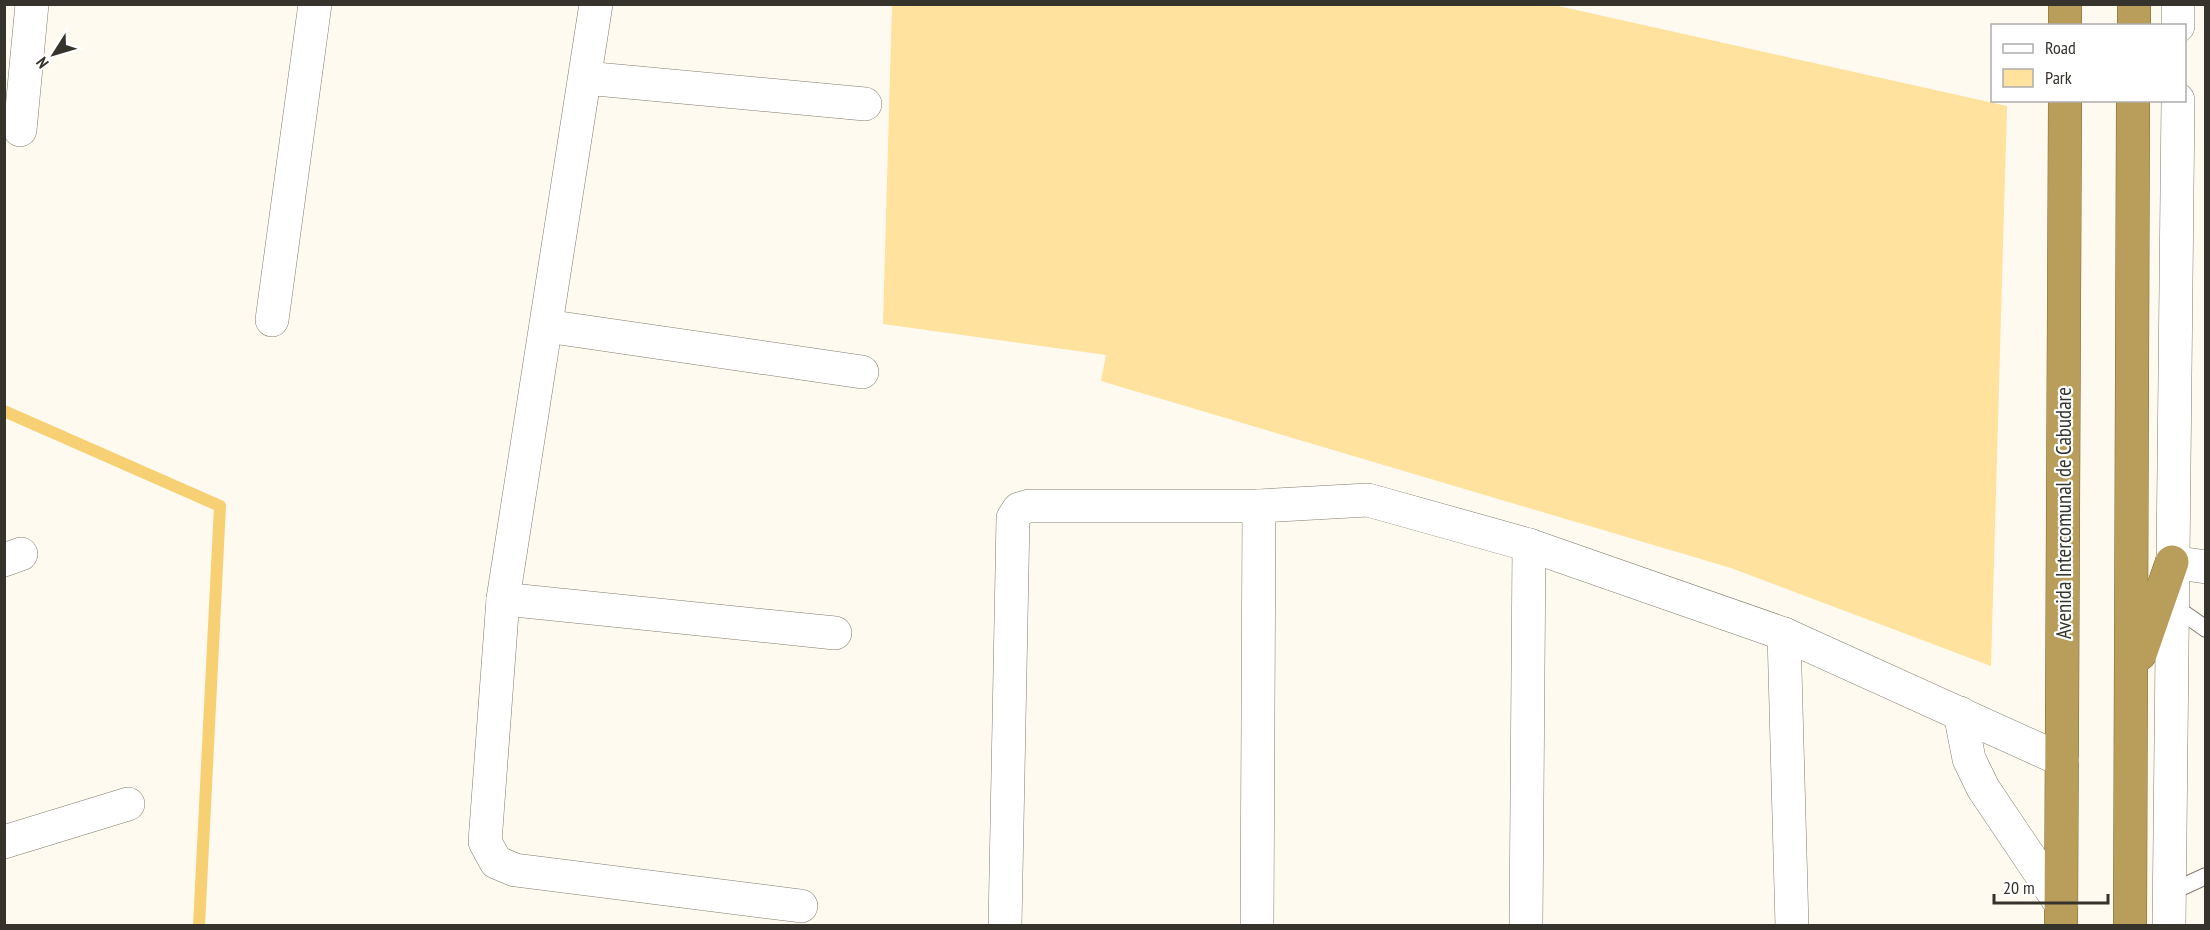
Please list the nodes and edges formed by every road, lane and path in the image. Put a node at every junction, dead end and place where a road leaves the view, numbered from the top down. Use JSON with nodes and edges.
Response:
{"nodes":[{"id":1,"x":32,"y":4,"type":"edge"},
{"id":2,"x":315,"y":4,"type":"edge"},
{"id":3,"x":596,"y":4,"type":"edge"},
{"id":4,"x":2065,"y":4,"type":"edge"},
{"id":5,"x":2134,"y":4,"type":"edge"},
{"id":6,"x":2178,"y":4,"type":"edge"},
{"id":7,"x":2065,"y":24,"type":"edge"},
{"id":8,"x":2134,"y":24,"type":"edge"},
{"id":9,"x":2178,"y":24,"type":"edge"},
{"id":10,"x":585,"y":78,"type":"junction"},
{"id":11,"x":2065,"y":102,"type":"edge"},
{"id":12,"x":2133,"y":102,"type":"edge"},
{"id":13,"x":2178,"y":102,"type":"edge"},
{"id":14,"x":866,"y":104,"type":"dead end"},
{"id":15,"x":20,"y":130,"type":"dead end"},
{"id":16,"x":2205,"y":135,"type":"edge"},
{"id":17,"x":272,"y":320,"type":"dead end"},
{"id":18,"x":546,"y":326,"type":"junction"},
{"id":19,"x":862,"y":372,"type":"dead end"},
{"id":20,"x":1259,"y":506,"type":"junction"},
{"id":21,"x":1529,"y":545,"type":"junction"},
{"id":22,"x":2190,"y":565,"type":"edge"},
{"id":23,"x":503,"y":599,"type":"junction"},
{"id":24,"x":2171,"y":605,"type":"junction"},
{"id":25,"x":2205,"y":629,"type":"edge"},
{"id":26,"x":835,"y":633,"type":"dead end"},
{"id":27,"x":1784,"y":634,"type":"junction"},
{"id":28,"x":2132,"y":679,"type":"junction"},
{"id":29,"x":1960,"y":713,"type":"junction"},
{"id":30,"x":2062,"y":760,"type":"junction"},
{"id":31,"x":128,"y":804,"type":"dead end"},
{"id":32,"x":4,"y":842,"type":"edge"},
{"id":33,"x":2205,"y":876,"type":"edge"},
{"id":34,"x":2169,"y":893,"type":"junction"},
{"id":35,"x":801,"y":906,"type":"dead end"},
{"id":36,"x":2061,"y":915,"type":"edge"},
{"id":37,"x":1005,"y":926,"type":"edge"},
{"id":38,"x":1257,"y":926,"type":"edge"},
{"id":39,"x":1527,"y":926,"type":"edge"},
{"id":40,"x":1792,"y":926,"type":"edge"},
{"id":41,"x":2130,"y":926,"type":"edge"},
{"id":42,"x":2169,"y":926,"type":"edge"}],
"edges":[{"from":1,"to":15,"type":"street"},
{"from":2,"to":17,"type":"street"},
{"from":3,"to":10,"type":"street"},
{"from":4,"to":7,"type":"highway"},
{"from":5,"to":8,"type":"highway"},
{"from":6,"to":9,"type":"street"},
{"from":10,"to":14,"type":"street"},
{"from":10,"to":18,"type":"street"},
{"from":11,"to":30,"type":"highway","name":"Avenida Intercomunal de Cabudare"},
{"from":12,"to":28,"type":"highway"},
{"from":13,"to":22,"type":"street"},
{"from":16,"to":22,"type":"street"},
{"from":18,"to":19,"type":"street"},
{"from":18,"to":23,"type":"street"},
{"from":20,"to":21,"type":"street"},
{"from":20,"to":37,"type":"street"},
{"from":20,"to":38,"type":"street"},
{"from":21,"to":27,"type":"street"},
{"from":21,"to":39,"type":"street"},
{"from":22,"to":24,"type":"street"},
{"from":22,"to":28,"type":"highway"},
{"from":23,"to":26,"type":"street"},
{"from":23,"to":35,"type":"street"},
{"from":24,"to":25,"type":"lane"},
{"from":24,"to":34,"type":"street"},
{"from":27,"to":29,"type":"street"},
{"from":27,"to":40,"type":"street"},
{"from":28,"to":41,"type":"highway"},
{"from":29,"to":30,"type":"street"},
{"from":29,"to":36,"type":"street"},
{"from":30,"to":36,"type":"highway","name":"Avenida Intercomunal de Cabudare"},
{"from":31,"to":32,"type":"street"},
{"from":33,"to":34,"type":"lane"},
{"from":34,"to":42,"type":"street"}]}
